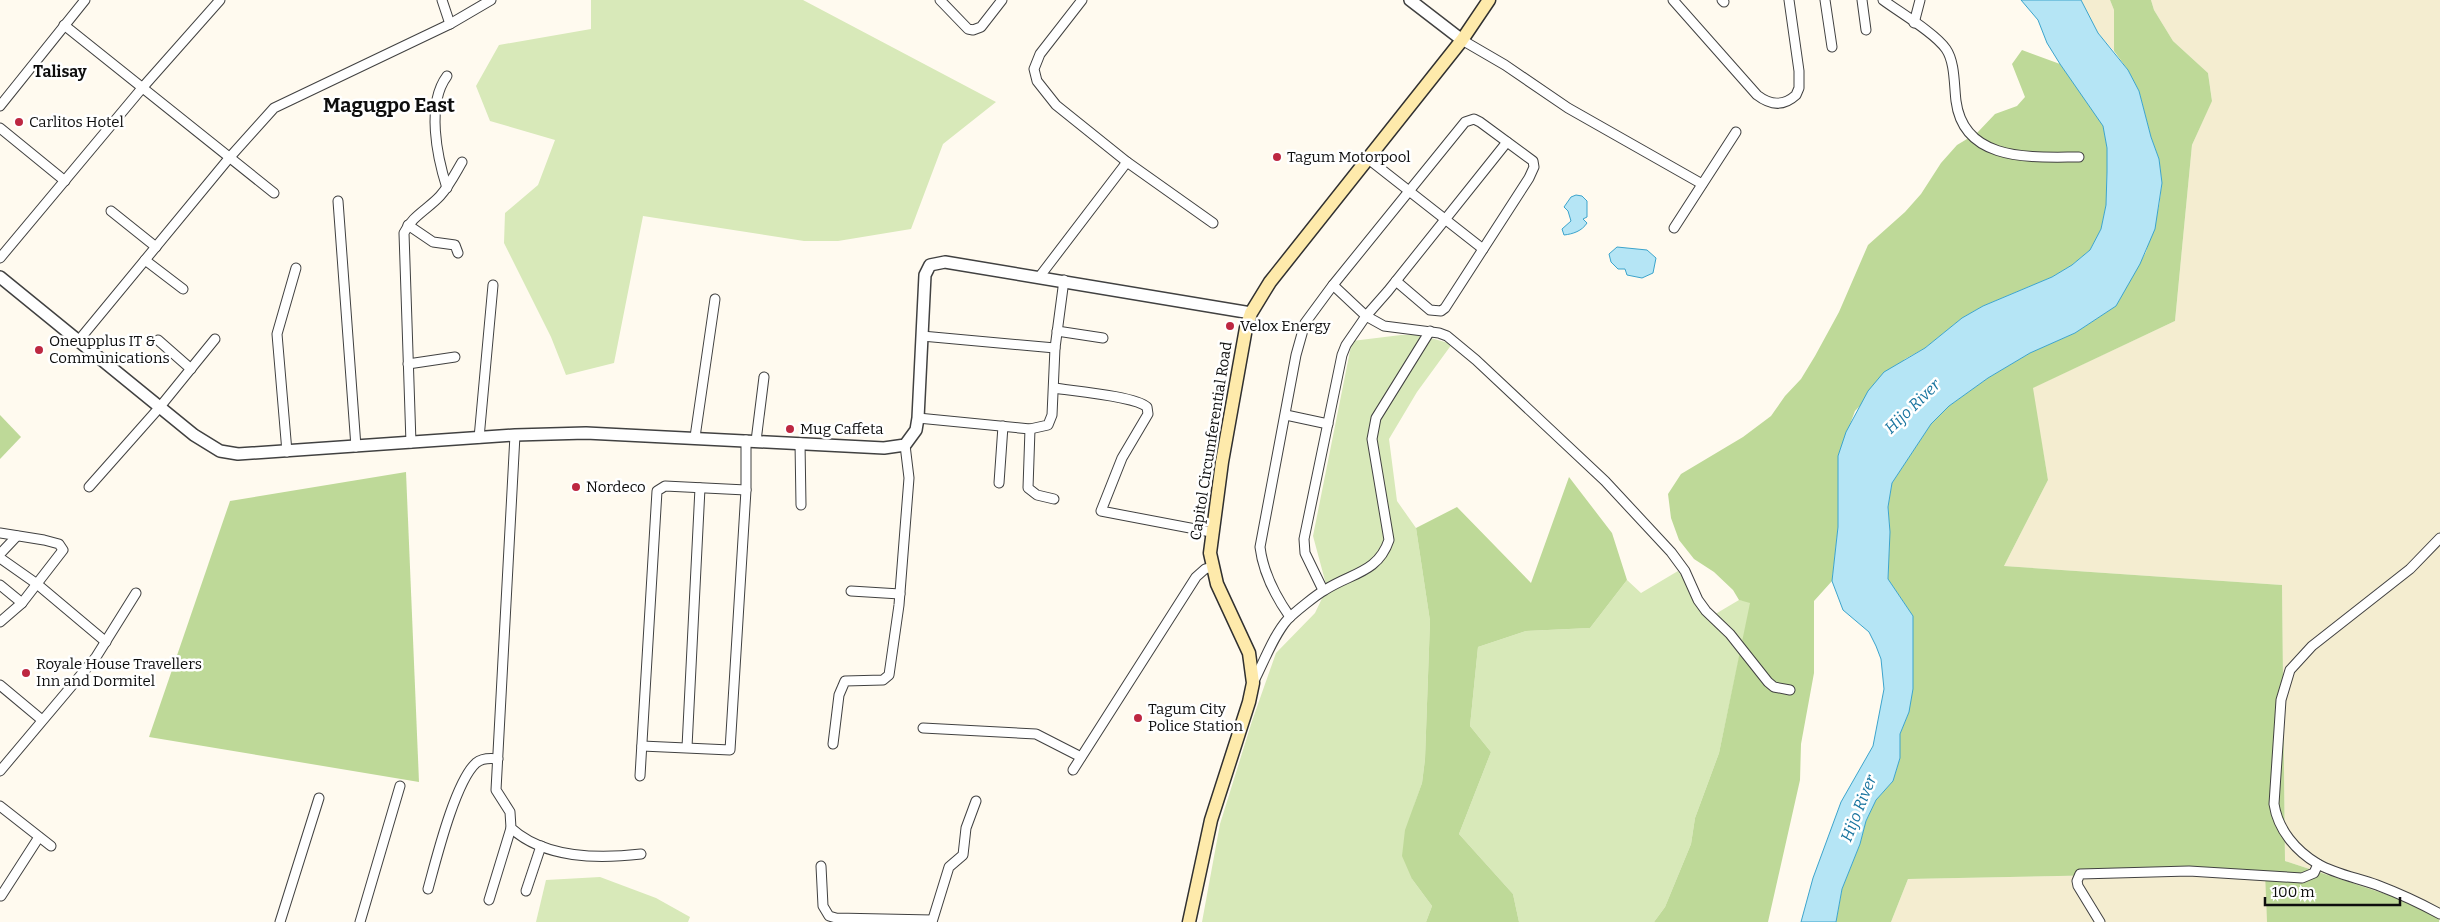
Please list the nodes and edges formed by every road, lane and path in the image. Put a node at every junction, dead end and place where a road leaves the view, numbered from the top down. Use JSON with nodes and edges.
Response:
{"nodes":[{"id":1,"x":85,"y":0,"type":"edge"},
{"id":2,"x":220,"y":0,"type":"edge"},
{"id":3,"x":442,"y":0,"type":"edge"},
{"id":4,"x":491,"y":0,"type":"edge"},
{"id":5,"x":940,"y":0,"type":"edge"},
{"id":6,"x":1002,"y":0,"type":"edge"},
{"id":7,"x":1082,"y":0,"type":"edge"},
{"id":8,"x":1410,"y":0,"type":"edge"},
{"id":9,"x":1490,"y":0,"type":"edge"},
{"id":10,"x":1673,"y":0,"type":"edge"},
{"id":11,"x":1789,"y":0,"type":"edge"},
{"id":12,"x":1825,"y":0,"type":"edge"},
{"id":13,"x":1862,"y":0,"type":"edge"},
{"id":14,"x":1920,"y":0,"type":"edge"},
{"id":15,"x":1888,"y":2,"type":"edge"},
{"id":16,"x":1914,"y":23,"type":"junction"},
{"id":17,"x":450,"y":24,"type":"junction"},
{"id":18,"x":64,"y":25,"type":"junction"},
{"id":19,"x":1866,"y":30,"type":"dead end"},
{"id":20,"x":1462,"y":40,"type":"junction"},
{"id":21,"x":1832,"y":47,"type":"dead end"},
{"id":22,"x":447,"y":76,"type":"dead end"},
{"id":23,"x":143,"y":87,"type":"junction"},
{"id":24,"x":0,"y":106,"type":"edge"},
{"id":25,"x":0,"y":128,"type":"edge"},
{"id":26,"x":1736,"y":132,"type":"dead end"},
{"id":27,"x":1507,"y":142,"type":"junction"},
{"id":28,"x":230,"y":157,"type":"junction"},
{"id":29,"x":2079,"y":157,"type":"dead end"},
{"id":30,"x":1368,"y":158,"type":"junction"},
{"id":31,"x":462,"y":162,"type":"dead end"},
{"id":32,"x":1126,"y":162,"type":"junction"},
{"id":33,"x":65,"y":181,"type":"junction"},
{"id":34,"x":1702,"y":184,"type":"junction"},
{"id":35,"x":447,"y":188,"type":"junction"},
{"id":36,"x":1410,"y":192,"type":"junction"},
{"id":37,"x":274,"y":193,"type":"dead end"},
{"id":38,"x":338,"y":201,"type":"dead end"},
{"id":39,"x":111,"y":211,"type":"dead end"},
{"id":40,"x":1445,"y":220,"type":"junction"},
{"id":41,"x":1213,"y":224,"type":"dead end"},
{"id":42,"x":408,"y":225,"type":"junction"},
{"id":43,"x":1674,"y":228,"type":"dead end"},
{"id":44,"x":156,"y":247,"type":"junction"},
{"id":45,"x":1484,"y":249,"type":"junction"},
{"id":46,"x":458,"y":253,"type":"dead end"},
{"id":47,"x":0,"y":258,"type":"edge"},
{"id":48,"x":145,"y":260,"type":"junction"},
{"id":49,"x":296,"y":268,"type":"dead end"},
{"id":50,"x":1040,"y":276,"type":"junction"},
{"id":51,"x":0,"y":277,"type":"edge"},
{"id":52,"x":1064,"y":280,"type":"junction"},
{"id":53,"x":1396,"y":281,"type":"junction"},
{"id":54,"x":493,"y":285,"type":"dead end"},
{"id":55,"x":1333,"y":285,"type":"junction"},
{"id":56,"x":183,"y":289,"type":"dead end"},
{"id":57,"x":714,"y":298,"type":"dead end"},
{"id":58,"x":1250,"y":312,"type":"junction"},
{"id":59,"x":1366,"y":316,"type":"junction"},
{"id":60,"x":1057,"y":331,"type":"junction"},
{"id":61,"x":1430,"y":331,"type":"junction"},
{"id":62,"x":922,"y":336,"type":"junction"},
{"id":63,"x":1103,"y":338,"type":"dead end"},
{"id":64,"x":215,"y":339,"type":"dead end"},
{"id":65,"x":79,"y":340,"type":"junction"},
{"id":66,"x":158,"y":340,"type":"dead end"},
{"id":67,"x":1055,"y":348,"type":"junction"},
{"id":68,"x":454,"y":357,"type":"dead end"},
{"id":69,"x":408,"y":364,"type":"junction"},
{"id":70,"x":191,"y":369,"type":"junction"},
{"id":71,"x":764,"y":377,"type":"dead end"},
{"id":72,"x":1054,"y":388,"type":"junction"},
{"id":73,"x":159,"y":408,"type":"junction"},
{"id":74,"x":1286,"y":415,"type":"junction"},
{"id":75,"x":918,"y":418,"type":"junction"},
{"id":76,"x":1328,"y":424,"type":"junction"},
{"id":77,"x":1003,"y":426,"type":"junction"},
{"id":78,"x":1030,"y":429,"type":"junction"},
{"id":79,"x":515,"y":435,"type":"junction"},
{"id":80,"x":695,"y":437,"type":"junction"},
{"id":81,"x":479,"y":438,"type":"junction"},
{"id":82,"x":751,"y":440,"type":"junction"},
{"id":83,"x":411,"y":443,"type":"junction"},
{"id":84,"x":800,"y":443,"type":"junction"},
{"id":85,"x":905,"y":445,"type":"junction"},
{"id":86,"x":356,"y":447,"type":"junction"},
{"id":87,"x":287,"y":452,"type":"junction"},
{"id":88,"x":999,"y":483,"type":"dead end"},
{"id":89,"x":89,"y":487,"type":"dead end"},
{"id":90,"x":700,"y":488,"type":"junction"},
{"id":91,"x":746,"y":490,"type":"junction"},
{"id":92,"x":1054,"y":499,"type":"dead end"},
{"id":93,"x":801,"y":505,"type":"dead end"},
{"id":94,"x":1211,"y":532,"type":"junction"},
{"id":95,"x":0,"y":533,"type":"edge"},
{"id":96,"x":17,"y":536,"type":"junction"},
{"id":97,"x":2440,"y":538,"type":"edge"},
{"id":98,"x":0,"y":554,"type":"edge"},
{"id":99,"x":0,"y":558,"type":"edge"},
{"id":100,"x":1212,"y":568,"type":"junction"},
{"id":101,"x":37,"y":584,"type":"junction"},
{"id":102,"x":0,"y":586,"type":"edge"},
{"id":103,"x":1323,"y":590,"type":"junction"},
{"id":104,"x":851,"y":591,"type":"dead end"},
{"id":105,"x":136,"y":593,"type":"dead end"},
{"id":106,"x":900,"y":594,"type":"junction"},
{"id":107,"x":22,"y":603,"type":"junction"},
{"id":108,"x":1290,"y":617,"type":"junction"},
{"id":109,"x":0,"y":622,"type":"edge"},
{"id":110,"x":106,"y":642,"type":"junction"},
{"id":111,"x":1253,"y":683,"type":"junction"},
{"id":112,"x":0,"y":685,"type":"edge"},
{"id":113,"x":1790,"y":690,"type":"dead end"},
{"id":114,"x":42,"y":720,"type":"junction"},
{"id":115,"x":923,"y":728,"type":"dead end"},
{"id":116,"x":833,"y":744,"type":"dead end"},
{"id":117,"x":642,"y":746,"type":"junction"},
{"id":118,"x":686,"y":747,"type":"junction"},
{"id":119,"x":1081,"y":757,"type":"junction"},
{"id":120,"x":498,"y":759,"type":"junction"},
{"id":121,"x":1073,"y":770,"type":"dead end"},
{"id":122,"x":0,"y":771,"type":"edge"},
{"id":123,"x":640,"y":776,"type":"dead end"},
{"id":124,"x":400,"y":786,"type":"dead end"},
{"id":125,"x":319,"y":798,"type":"dead end"},
{"id":126,"x":976,"y":801,"type":"dead end"},
{"id":127,"x":0,"y":806,"type":"edge"},
{"id":128,"x":511,"y":828,"type":"junction"},
{"id":129,"x":39,"y":837,"type":"junction"},
{"id":130,"x":51,"y":846,"type":"dead end"},
{"id":131,"x":541,"y":846,"type":"junction"},
{"id":132,"x":641,"y":854,"type":"dead end"},
{"id":133,"x":2318,"y":864,"type":"junction"},
{"id":134,"x":821,"y":866,"type":"dead end"},
{"id":135,"x":428,"y":889,"type":"dead end"},
{"id":136,"x":526,"y":891,"type":"dead end"},
{"id":137,"x":1,"y":896,"type":"edge"},
{"id":138,"x":489,"y":900,"type":"dead end"},
{"id":139,"x":2440,"y":914,"type":"edge"},
{"id":140,"x":932,"y":921,"type":"edge"},
{"id":141,"x":280,"y":922,"type":"edge"},
{"id":142,"x":360,"y":922,"type":"edge"},
{"id":143,"x":1190,"y":922,"type":"edge"},
{"id":144,"x":2100,"y":922,"type":"edge"}],
"edges":[{"from":1,"to":18,"type":"street"},
{"from":2,"to":23,"type":"street"},
{"from":3,"to":17,"type":"street"},
{"from":4,"to":17,"type":"street"},
{"from":5,"to":6,"type":"street"},
{"from":7,"to":32,"type":"street"},
{"from":8,"to":20,"type":"street"},
{"from":9,"to":20,"type":"main road","name":"Capitol Circumferential Road"},
{"from":10,"to":11,"type":"street"},
{"from":12,"to":21,"type":"street"},
{"from":13,"to":19,"type":"street"},
{"from":14,"to":16,"type":"street"},
{"from":15,"to":16,"type":"street"},
{"from":16,"to":29,"type":"street"},
{"from":17,"to":28,"type":"street"},
{"from":18,"to":23,"type":"street"},
{"from":18,"to":24,"type":"street"},
{"from":20,"to":30,"type":"main road","name":"Capitol Circumferential Road"},
{"from":20,"to":34,"type":"street"},
{"from":22,"to":35,"type":"street"},
{"from":23,"to":28,"type":"street"},
{"from":23,"to":33,"type":"street"},
{"from":25,"to":33,"type":"street"},
{"from":26,"to":34,"type":"street"},
{"from":27,"to":36,"type":"street"},
{"from":27,"to":40,"type":"street"},
{"from":27,"to":45,"type":"street"},
{"from":28,"to":37,"type":"street"},
{"from":28,"to":44,"type":"street"},
{"from":30,"to":36,"type":"street"},
{"from":30,"to":58,"type":"main road","name":"Capitol Circumferential Road"},
{"from":31,"to":35,"type":"street"},
{"from":32,"to":41,"type":"street"},
{"from":32,"to":50,"type":"street"},
{"from":33,"to":47,"type":"street"},
{"from":34,"to":43,"type":"street"},
{"from":35,"to":42,"type":"street"},
{"from":36,"to":40,"type":"street"},
{"from":36,"to":55,"type":"street"},
{"from":38,"to":86,"type":"street"},
{"from":39,"to":44,"type":"street"},
{"from":40,"to":45,"type":"street"},
{"from":40,"to":53,"type":"street"},
{"from":42,"to":46,"type":"street"},
{"from":42,"to":69,"type":"street"},
{"from":44,"to":48,"type":"street"},
{"from":45,"to":53,"type":"street"},
{"from":48,"to":56,"type":"street"},
{"from":48,"to":65,"type":"street"},
{"from":49,"to":87,"type":"street"},
{"from":50,"to":52,"type":"street"},
{"from":50,"to":62,"type":"street"},
{"from":51,"to":65,"type":"street"},
{"from":52,"to":58,"type":"street"},
{"from":52,"to":60,"type":"street"},
{"from":53,"to":59,"type":"street"},
{"from":54,"to":81,"type":"street"},
{"from":55,"to":59,"type":"street"},
{"from":55,"to":74,"type":"street"},
{"from":57,"to":80,"type":"street"},
{"from":58,"to":94,"type":"main road","name":"Capitol Circumferential Road"},
{"from":59,"to":61,"type":"street"},
{"from":59,"to":76,"type":"street"},
{"from":60,"to":63,"type":"street"},
{"from":60,"to":67,"type":"street"},
{"from":61,"to":103,"type":"street"},
{"from":61,"to":113,"type":"street"},
{"from":62,"to":67,"type":"street"},
{"from":62,"to":75,"type":"street"},
{"from":64,"to":70,"type":"street"},
{"from":65,"to":73,"type":"street"},
{"from":66,"to":70,"type":"street"},
{"from":67,"to":72,"type":"street"},
{"from":68,"to":69,"type":"street"},
{"from":69,"to":83,"type":"street"},
{"from":70,"to":73,"type":"street"},
{"from":71,"to":82,"type":"street"},
{"from":72,"to":78,"type":"street"},
{"from":72,"to":94,"type":"street"},
{"from":73,"to":87,"type":"street"},
{"from":73,"to":89,"type":"street"},
{"from":74,"to":76,"type":"street"},
{"from":74,"to":108,"type":"street"},
{"from":75,"to":77,"type":"street"},
{"from":75,"to":85,"type":"street"},
{"from":76,"to":103,"type":"street"},
{"from":77,"to":78,"type":"street"},
{"from":77,"to":88,"type":"street"},
{"from":78,"to":92,"type":"street"},
{"from":79,"to":80,"type":"street"},
{"from":79,"to":81,"type":"street"},
{"from":79,"to":120,"type":"street"},
{"from":80,"to":82,"type":"street"},
{"from":81,"to":83,"type":"street"},
{"from":82,"to":84,"type":"street"},
{"from":82,"to":91,"type":"street"},
{"from":83,"to":86,"type":"street"},
{"from":84,"to":85,"type":"street"},
{"from":84,"to":93,"type":"street"},
{"from":85,"to":106,"type":"street"},
{"from":86,"to":87,"type":"street"},
{"from":90,"to":91,"type":"street"},
{"from":90,"to":117,"type":"street"},
{"from":90,"to":118,"type":"street"},
{"from":91,"to":118,"type":"street"},
{"from":94,"to":100,"type":"main road","name":"Capitol Circumferential Road"},
{"from":95,"to":96,"type":"street"},
{"from":96,"to":98,"type":"street"},
{"from":96,"to":101,"type":"street"},
{"from":97,"to":133,"type":"street"},
{"from":99,"to":101,"type":"street"},
{"from":100,"to":111,"type":"main road","name":"Capitol Circumferential Road"},
{"from":100,"to":119,"type":"street"},
{"from":101,"to":107,"type":"street"},
{"from":101,"to":110,"type":"street"},
{"from":102,"to":107,"type":"street"},
{"from":103,"to":108,"type":"street"},
{"from":104,"to":106,"type":"street"},
{"from":105,"to":110,"type":"street"},
{"from":106,"to":116,"type":"street"},
{"from":107,"to":109,"type":"street"},
{"from":108,"to":111,"type":"street"},
{"from":110,"to":114,"type":"street"},
{"from":111,"to":143,"type":"main road","name":"Capitol Circumferential Road"},
{"from":112,"to":114,"type":"street"},
{"from":114,"to":122,"type":"street"},
{"from":115,"to":119,"type":"street"},
{"from":117,"to":118,"type":"street"},
{"from":117,"to":123,"type":"street"},
{"from":119,"to":121,"type":"street"},
{"from":120,"to":128,"type":"street"},
{"from":120,"to":135,"type":"street"},
{"from":124,"to":142,"type":"street"},
{"from":125,"to":141,"type":"street"},
{"from":126,"to":140,"type":"street"},
{"from":127,"to":129,"type":"street"},
{"from":128,"to":131,"type":"street"},
{"from":128,"to":138,"type":"street"},
{"from":129,"to":130,"type":"street"},
{"from":129,"to":137,"type":"street"},
{"from":131,"to":132,"type":"street"},
{"from":131,"to":136,"type":"street"},
{"from":133,"to":139,"type":"street"},
{"from":133,"to":144,"type":"street"},
{"from":134,"to":140,"type":"street"}]}
